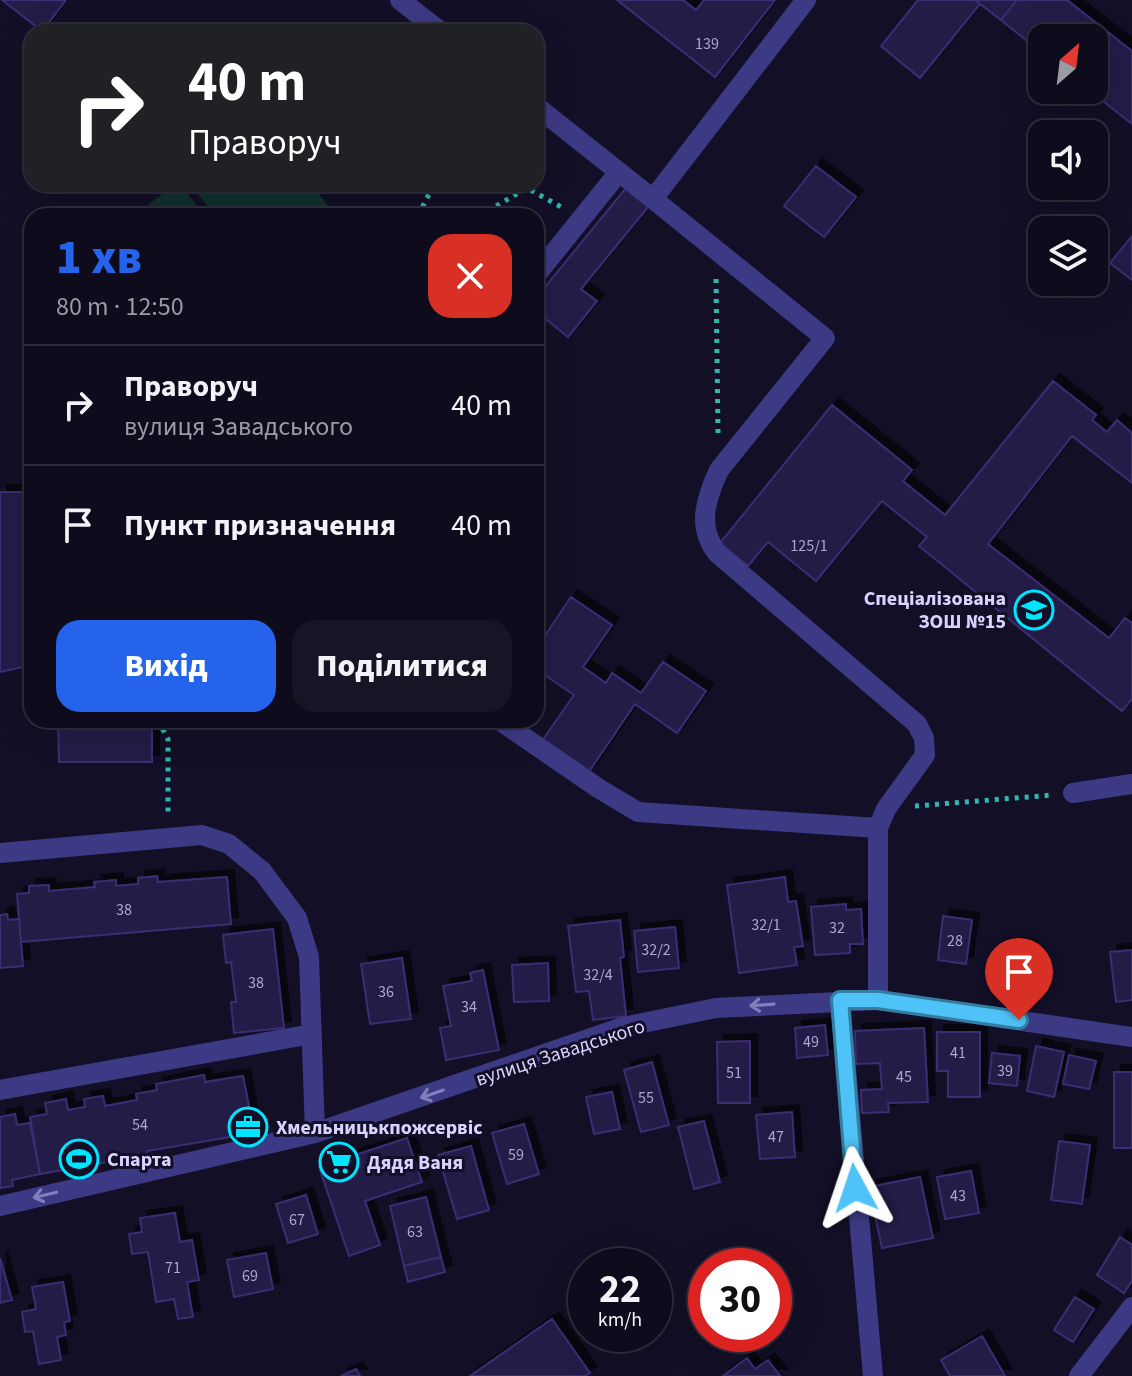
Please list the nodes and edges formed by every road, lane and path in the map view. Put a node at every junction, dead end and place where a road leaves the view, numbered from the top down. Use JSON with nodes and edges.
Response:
{"nodes":[{"id":1,"x":400,"y":0,"type":"edge"},
{"id":2,"x":806,"y":0,"type":"edge"},
{"id":3,"x":431,"y":24,"type":"edge"},
{"id":4,"x":544,"y":112,"type":"edge"},
{"id":5,"x":619,"y":172,"type":"junction"},
{"id":6,"x":520,"y":192,"type":"edge"},
{"id":7,"x":534,"y":192,"type":"edge"},
{"id":8,"x":653,"y":199,"type":"junction"},
{"id":9,"x":493,"y":208,"type":"edge"},
{"id":10,"x":581,"y":219,"type":"junction"},
{"id":11,"x":716,"y":251,"type":"junction"},
{"id":12,"x":544,"y":265,"type":"edge"},
{"id":13,"x":719,"y":470,"type":"junction"},
{"id":14,"x":162,"y":728,"type":"edge"},
{"id":15,"x":511,"y":728,"type":"edge"},
{"id":16,"x":1132,"y":784,"type":"edge"},
{"id":17,"x":1073,"y":793,"type":"joint"},
{"id":18,"x":882,"y":818,"type":"junction"},
{"id":19,"x":168,"y":838,"type":"junction"},
{"id":20,"x":0,"y":853,"type":"edge"},
{"id":21,"x":840,"y":1000,"type":"junction"},
{"id":22,"x":878,"y":1000,"type":"junction"},
{"id":23,"x":312,"y":1034,"type":"junction"},
{"id":24,"x":1132,"y":1037,"type":"edge"},
{"id":25,"x":0,"y":1090,"type":"edge"},
{"id":26,"x":315,"y":1133,"type":"junction"},
{"id":27,"x":0,"y":1206,"type":"edge"},
{"id":28,"x":1132,"y":1307,"type":"edge"},
{"id":29,"x":873,"y":1376,"type":"edge"},
{"id":30,"x":1079,"y":1376,"type":"edge"}],
"edges":[{"from":1,"to":3,"type":"street"},
{"from":2,"to":8,"type":"street"},
{"from":4,"to":5,"type":"street"},
{"from":5,"to":8,"type":"street"},
{"from":5,"to":10,"type":"street"},
{"from":6,"to":9,"type":"path"},
{"from":7,"to":10,"type":"path"},
{"from":8,"to":11,"type":"street"},
{"from":10,"to":12,"type":"street"},
{"from":11,"to":13,"type":"path"},
{"from":11,"to":13,"type":"street"},
{"from":13,"to":18,"type":"street"},
{"from":14,"to":19,"type":"path"},
{"from":15,"to":18,"type":"street"},
{"from":16,"to":17,"type":"street"},
{"from":17,"to":18,"type":"path"},
{"from":18,"to":22,"type":"street"},
{"from":19,"to":20,"type":"street"},
{"from":19,"to":23,"type":"street"},
{"from":21,"to":22,"type":"street","name":"вулиця Завадського"},
{"from":21,"to":26,"type":"street","name":"вулиця Завадського","one_way":true},
{"from":21,"to":29,"type":"street"},
{"from":22,"to":24,"type":"street","name":"вулиця Завадського"},
{"from":23,"to":25,"type":"street"},
{"from":23,"to":26,"type":"street"},
{"from":26,"to":27,"type":"street","name":"вулиця Завадського","one_way":true},
{"from":28,"to":30,"type":"street"}]}
